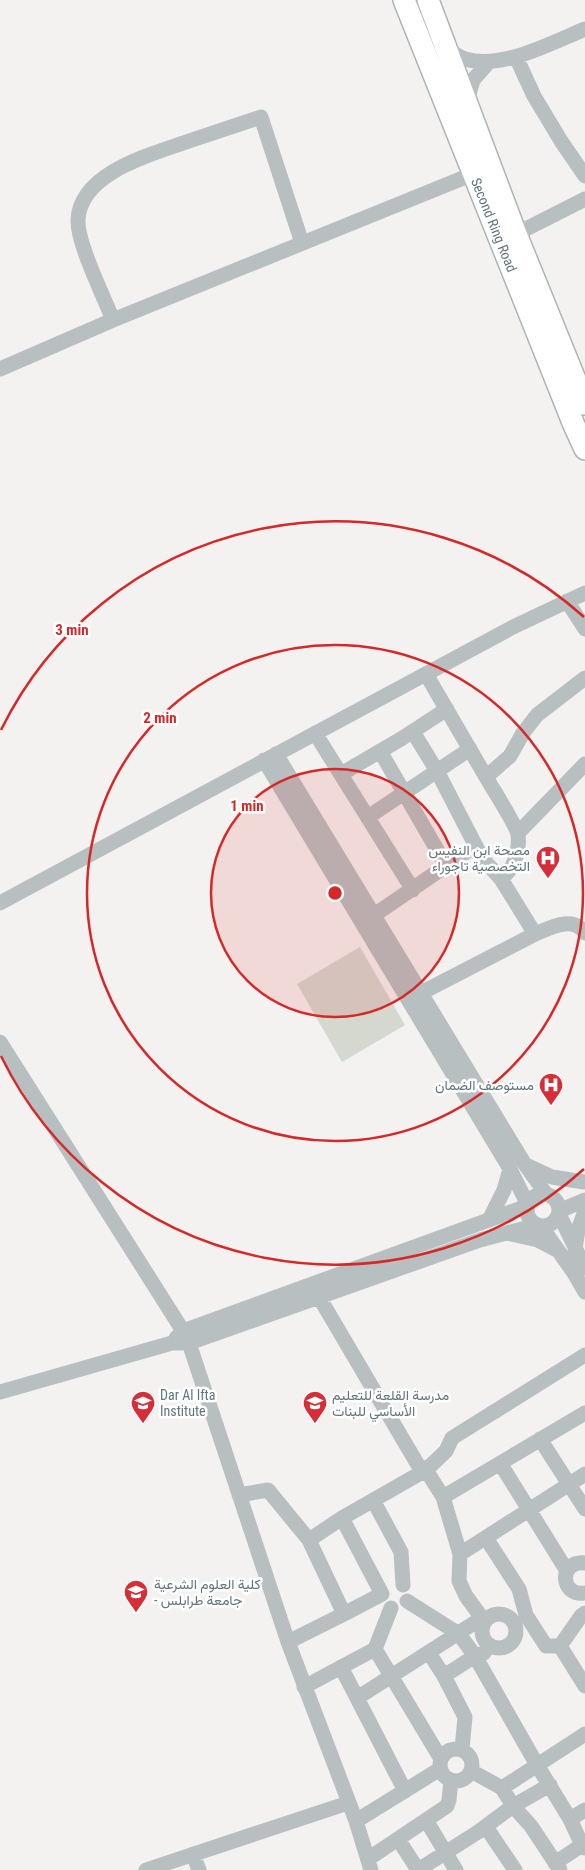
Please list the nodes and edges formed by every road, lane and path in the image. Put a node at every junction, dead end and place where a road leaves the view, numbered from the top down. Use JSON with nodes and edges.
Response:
{"nodes":[{"id":1,"x":404,"y":0,"type":"edge"},
{"id":2,"x":428,"y":0,"type":"edge"},
{"id":3,"x":585,"y":29,"type":"edge"},
{"id":4,"x":445,"y":46,"type":"junction"},
{"id":5,"x":516,"y":56,"type":"junction"},
{"id":6,"x":488,"y":63,"type":"junction"},
{"id":7,"x":466,"y":105,"type":"junction"},
{"id":8,"x":473,"y":174,"type":"junction"},
{"id":9,"x":585,"y":176,"type":"edge"},
{"id":10,"x":585,"y":199,"type":"edge"},
{"id":11,"x":516,"y":234,"type":"junction"},
{"id":12,"x":302,"y":243,"type":"junction"},
{"id":13,"x":113,"y":320,"type":"junction"},
{"id":14,"x":0,"y":369,"type":"edge"},
{"id":15,"x":585,"y":404,"type":"edge"},
{"id":16,"x":585,"y":449,"type":"edge"},
{"id":17,"x":585,"y":593,"type":"edge"},
{"id":18,"x":567,"y":600,"type":"junction"},
{"id":19,"x":585,"y":629,"type":"edge"},
{"id":20,"x":426,"y":674,"type":"junction"},
{"id":21,"x":585,"y":678,"type":"edge"},
{"id":22,"x":447,"y":709,"type":"junction"},
{"id":23,"x":413,"y":732,"type":"junction"},
{"id":24,"x":315,"y":733,"type":"junction"},
{"id":25,"x":470,"y":749,"type":"junction"},
{"id":26,"x":380,"y":751,"type":"junction"},
{"id":27,"x":270,"y":757,"type":"junction"},
{"id":28,"x":585,"y":764,"type":"edge"},
{"id":29,"x":437,"y":771,"type":"junction"},
{"id":30,"x":341,"y":774,"type":"junction"},
{"id":31,"x":486,"y":777,"type":"junction"},
{"id":32,"x":403,"y":794,"type":"junction"},
{"id":33,"x":368,"y":817,"type":"junction"},
{"id":34,"x":518,"y":833,"type":"junction"},
{"id":35,"x":475,"y":846,"type":"junction"},
{"id":36,"x":448,"y":867,"type":"junction"},
{"id":37,"x":501,"y":879,"type":"junction"},
{"id":38,"x":413,"y":890,"type":"junction"},
{"id":39,"x":0,"y":903,"type":"edge"},
{"id":40,"x":369,"y":919,"type":"junction"},
{"id":41,"x":584,"y":930,"type":"edge"},
{"id":42,"x":534,"y":934,"type":"junction"},
{"id":43,"x":421,"y":993,"type":"junction"},
{"id":44,"x":0,"y":1042,"type":"edge"},
{"id":45,"x":461,"y":1074,"type":"junction"},
{"id":46,"x":517,"y":1166,"type":"junction"},
{"id":47,"x":584,"y":1182,"type":"edge"},
{"id":48,"x":548,"y":1194,"type":"junction"},
{"id":49,"x":585,"y":1200,"type":"edge"},
{"id":50,"x":527,"y":1204,"type":"junction"},
{"id":51,"x":585,"y":1211,"type":"edge"},
{"id":52,"x":559,"y":1213,"type":"junction"},
{"id":53,"x":489,"y":1220,"type":"junction"},
{"id":54,"x":539,"y":1226,"type":"junction"},
{"id":55,"x":505,"y":1233,"type":"junction"},
{"id":56,"x":575,"y":1249,"type":"junction"},
{"id":57,"x":559,"y":1251,"type":"junction"},
{"id":58,"x":585,"y":1268,"type":"edge"},
{"id":59,"x":585,"y":1292,"type":"edge"},
{"id":60,"x":319,"y":1297,"type":"junction"},
{"id":61,"x":224,"y":1324,"type":"junction"},
{"id":62,"x":186,"y":1337,"type":"junction"},
{"id":63,"x":585,"y":1355,"type":"edge"},
{"id":64,"x":0,"y":1392,"type":"edge"},
{"id":65,"x":585,"y":1413,"type":"edge"},
{"id":66,"x":540,"y":1439,"type":"junction"},
{"id":67,"x":500,"y":1463,"type":"junction"},
{"id":68,"x":426,"y":1470,"type":"junction"},
{"id":69,"x":585,"y":1474,"type":"edge"},
{"id":70,"x":569,"y":1484,"type":"junction"},
{"id":71,"x":240,"y":1495,"type":"junction"},
{"id":72,"x":443,"y":1497,"type":"junction"},
{"id":73,"x":373,"y":1500,"type":"junction"},
{"id":74,"x":585,"y":1509,"type":"edge"},
{"id":75,"x":529,"y":1510,"type":"junction"},
{"id":76,"x":342,"y":1518,"type":"junction"},
{"id":77,"x":486,"y":1538,"type":"junction"},
{"id":78,"x":308,"y":1540,"type":"junction"},
{"id":79,"x":460,"y":1554,"type":"junction"},
{"id":80,"x":585,"y":1563,"type":"edge"},
{"id":81,"x":567,"y":1571,"type":"junction"},
{"id":82,"x":403,"y":1585,"type":"junction"},
{"id":83,"x":585,"y":1593,"type":"edge"},
{"id":84,"x":382,"y":1594,"type":"junction"},
{"id":85,"x":407,"y":1601,"type":"junction"},
{"id":86,"x":391,"y":1608,"type":"junction"},
{"id":87,"x":585,"y":1613,"type":"edge"},
{"id":88,"x":344,"y":1614,"type":"junction"},
{"id":89,"x":520,"y":1618,"type":"junction"},
{"id":90,"x":483,"y":1619,"type":"junction"},
{"id":91,"x":459,"y":1634,"type":"junction"},
{"id":92,"x":288,"y":1642,"type":"junction"},
{"id":93,"x":560,"y":1646,"type":"junction"},
{"id":94,"x":375,"y":1648,"type":"junction"},
{"id":95,"x":496,"y":1648,"type":"junction"},
{"id":96,"x":429,"y":1653,"type":"junction"},
{"id":97,"x":475,"y":1656,"type":"junction"},
{"id":98,"x":340,"y":1667,"type":"junction"},
{"id":99,"x":392,"y":1676,"type":"junction"},
{"id":100,"x":444,"y":1676,"type":"junction"},
{"id":101,"x":584,"y":1680,"type":"edge"},
{"id":102,"x":304,"y":1687,"type":"junction"},
{"id":103,"x":357,"y":1698,"type":"junction"},
{"id":104,"x":585,"y":1734,"type":"edge"},
{"id":105,"x":462,"y":1750,"type":"junction"},
{"id":106,"x":537,"y":1765,"type":"junction"},
{"id":107,"x":444,"y":1769,"type":"junction"},
{"id":108,"x":471,"y":1770,"type":"junction"},
{"id":109,"x":550,"y":1785,"type":"junction"},
{"id":110,"x":502,"y":1788,"type":"junction"},
{"id":111,"x":405,"y":1791,"type":"junction"},
{"id":112,"x":348,"y":1803,"type":"junction"},
{"id":113,"x":513,"y":1806,"type":"junction"},
{"id":114,"x":585,"y":1810,"type":"edge"},
{"id":115,"x":570,"y":1819,"type":"junction"},
{"id":116,"x":426,"y":1820,"type":"junction"},
{"id":117,"x":356,"y":1822,"type":"junction"},
{"id":118,"x":486,"y":1827,"type":"junction"},
{"id":119,"x":398,"y":1839,"type":"junction"},
{"id":120,"x":584,"y":1846,"type":"edge"},
{"id":121,"x":446,"y":1852,"type":"junction"},
{"id":122,"x":193,"y":1854,"type":"junction"},
{"id":123,"x":369,"y":1864,"type":"edge"},
{"id":124,"x":558,"y":1867,"type":"edge"},
{"id":125,"x":146,"y":1870,"type":"edge"},
{"id":126,"x":199,"y":1870,"type":"edge"},
{"id":127,"x":418,"y":1870,"type":"edge"},
{"id":128,"x":456,"y":1870,"type":"edge"},
{"id":129,"x":514,"y":1870,"type":"edge"}],
"edges":[{"from":1,"to":8,"type":"highway","name":"Second Ring Road"},
{"from":2,"to":4,"type":"highway","name":"Second Ring Road"},
{"from":3,"to":5,"type":"street"},
{"from":4,"to":6,"type":"street"},
{"from":4,"to":7,"type":"highway","name":"Second Ring Road"},
{"from":5,"to":6,"type":"street"},
{"from":5,"to":9,"type":"street"},
{"from":6,"to":7,"type":"street"},
{"from":7,"to":11,"type":"highway","name":"Second Ring Road"},
{"from":8,"to":12,"type":"street"},
{"from":8,"to":16,"type":"highway","name":"Second Ring Road"},
{"from":10,"to":11,"type":"street"},
{"from":11,"to":15,"type":"highway","name":"Second Ring Road"},
{"from":12,"to":13,"type":"street"},
{"from":12,"to":13,"type":"street"},
{"from":13,"to":14,"type":"street"},
{"from":17,"to":18,"type":"street"},
{"from":18,"to":19,"type":"street"},
{"from":18,"to":20,"type":"street"},
{"from":20,"to":22,"type":"street"},
{"from":20,"to":24,"type":"street"},
{"from":21,"to":31,"type":"street"},
{"from":22,"to":23,"type":"street"},
{"from":22,"to":25,"type":"street"},
{"from":23,"to":26,"type":"street"},
{"from":23,"to":29,"type":"street"},
{"from":24,"to":27,"type":"street"},
{"from":24,"to":30,"type":"street"},
{"from":25,"to":29,"type":"street"},
{"from":25,"to":31,"type":"street"},
{"from":26,"to":30,"type":"street"},
{"from":26,"to":32,"type":"street"},
{"from":27,"to":39,"type":"street"},
{"from":27,"to":40,"type":"street"},
{"from":28,"to":34,"type":"street"},
{"from":29,"to":32,"type":"street"},
{"from":29,"to":35,"type":"street"},
{"from":30,"to":33,"type":"street"},
{"from":31,"to":34,"type":"street"},
{"from":32,"to":33,"type":"street"},
{"from":32,"to":36,"type":"street"},
{"from":33,"to":38,"type":"street"},
{"from":34,"to":37,"type":"street"},
{"from":35,"to":36,"type":"street"},
{"from":35,"to":37,"type":"street"},
{"from":36,"to":38,"type":"street"},
{"from":37,"to":42,"type":"street"},
{"from":38,"to":40,"type":"street"},
{"from":40,"to":43,"type":"street"},
{"from":40,"to":45,"type":"street"},
{"from":41,"to":42,"type":"street"},
{"from":42,"to":43,"type":"street"},
{"from":43,"to":45,"type":"street"},
{"from":44,"to":62,"type":"street"},
{"from":45,"to":46,"type":"street"},
{"from":46,"to":47,"type":"street"},
{"from":46,"to":48,"type":"street"},
{"from":46,"to":50,"type":"street"},
{"from":46,"to":53,"type":"street"},
{"from":47,"to":48,"type":"street"},
{"from":48,"to":50,"type":"street"},
{"from":48,"to":52,"type":"street"},
{"from":49,"to":52,"type":"street"},
{"from":50,"to":53,"type":"street"},
{"from":50,"to":54,"type":"street"},
{"from":51,"to":56,"type":"street"},
{"from":52,"to":54,"type":"street"},
{"from":52,"to":56,"type":"street"},
{"from":53,"to":61,"type":"street"},
{"from":54,"to":55,"type":"street"},
{"from":54,"to":57,"type":"street"},
{"from":55,"to":57,"type":"street"},
{"from":55,"to":60,"type":"street"},
{"from":56,"to":58,"type":"street"},
{"from":57,"to":59,"type":"street"},
{"from":60,"to":61,"type":"street"},
{"from":60,"to":68,"type":"street"},
{"from":61,"to":62,"type":"street"},
{"from":62,"to":64,"type":"street"},
{"from":62,"to":71,"type":"street"},
{"from":63,"to":68,"type":"street"},
{"from":65,"to":66,"type":"street"},
{"from":66,"to":67,"type":"street"},
{"from":66,"to":70,"type":"street"},
{"from":67,"to":72,"type":"street"},
{"from":67,"to":75,"type":"street"},
{"from":68,"to":72,"type":"street"},
{"from":68,"to":73,"type":"street"},
{"from":69,"to":70,"type":"street"},
{"from":70,"to":74,"type":"street"},
{"from":70,"to":75,"type":"street"},
{"from":71,"to":78,"type":"street"},
{"from":71,"to":92,"type":"street"},
{"from":72,"to":79,"type":"street"},
{"from":73,"to":76,"type":"street"},
{"from":73,"to":82,"type":"street"},
{"from":75,"to":77,"type":"street"},
{"from":75,"to":81,"type":"street"},
{"from":76,"to":78,"type":"street"},
{"from":76,"to":84,"type":"street"},
{"from":77,"to":79,"type":"street"},
{"from":77,"to":89,"type":"street"},
{"from":78,"to":88,"type":"street"},
{"from":79,"to":90,"type":"street"},
{"from":80,"to":81,"type":"street"},
{"from":81,"to":83,"type":"street"},
{"from":82,"to":84,"type":"street"},
{"from":82,"to":85,"type":"street"},
{"from":84,"to":86,"type":"street"},
{"from":84,"to":88,"type":"street"},
{"from":85,"to":86,"type":"street"},
{"from":85,"to":91,"type":"street"},
{"from":86,"to":94,"type":"street"},
{"from":87,"to":93,"type":"street"},
{"from":88,"to":92,"type":"street"},
{"from":89,"to":90,"type":"street"},
{"from":89,"to":93,"type":"street"},
{"from":89,"to":95,"type":"street"},
{"from":90,"to":91,"type":"street"},
{"from":90,"to":95,"type":"street"},
{"from":91,"to":96,"type":"street"},
{"from":91,"to":97,"type":"street"},
{"from":92,"to":102,"type":"street"},
{"from":93,"to":101,"type":"street"},
{"from":94,"to":98,"type":"street"},
{"from":94,"to":99,"type":"street"},
{"from":95,"to":97,"type":"street"},
{"from":96,"to":99,"type":"street"},
{"from":96,"to":100,"type":"street"},
{"from":97,"to":100,"type":"street"},
{"from":97,"to":106,"type":"street"},
{"from":98,"to":102,"type":"street"},
{"from":98,"to":103,"type":"street"},
{"from":99,"to":103,"type":"street"},
{"from":99,"to":107,"type":"street"},
{"from":100,"to":105,"type":"street"},
{"from":102,"to":112,"type":"street"},
{"from":103,"to":111,"type":"street"},
{"from":104,"to":106,"type":"street"},
{"from":105,"to":107,"type":"street"},
{"from":105,"to":108,"type":"street"},
{"from":106,"to":109,"type":"street"},
{"from":106,"to":110,"type":"street"},
{"from":107,"to":108,"type":"street"},
{"from":107,"to":111,"type":"street"},
{"from":107,"to":116,"type":"street"},
{"from":108,"to":110,"type":"street"},
{"from":109,"to":113,"type":"street"},
{"from":109,"to":115,"type":"street"},
{"from":110,"to":113,"type":"street"},
{"from":111,"to":117,"type":"street"},
{"from":112,"to":117,"type":"street"},
{"from":112,"to":122,"type":"street"},
{"from":113,"to":118,"type":"street"},
{"from":113,"to":124,"type":"street"},
{"from":114,"to":115,"type":"street"},
{"from":115,"to":120,"type":"street"},
{"from":116,"to":119,"type":"street"},
{"from":116,"to":121,"type":"street"},
{"from":117,"to":123,"type":"street"},
{"from":118,"to":121,"type":"street"},
{"from":118,"to":129,"type":"street"},
{"from":119,"to":123,"type":"street"},
{"from":119,"to":127,"type":"street"},
{"from":120,"to":124,"type":"street"},
{"from":121,"to":127,"type":"street"},
{"from":121,"to":128,"type":"street"},
{"from":122,"to":125,"type":"street"},
{"from":122,"to":126,"type":"street"}]}
